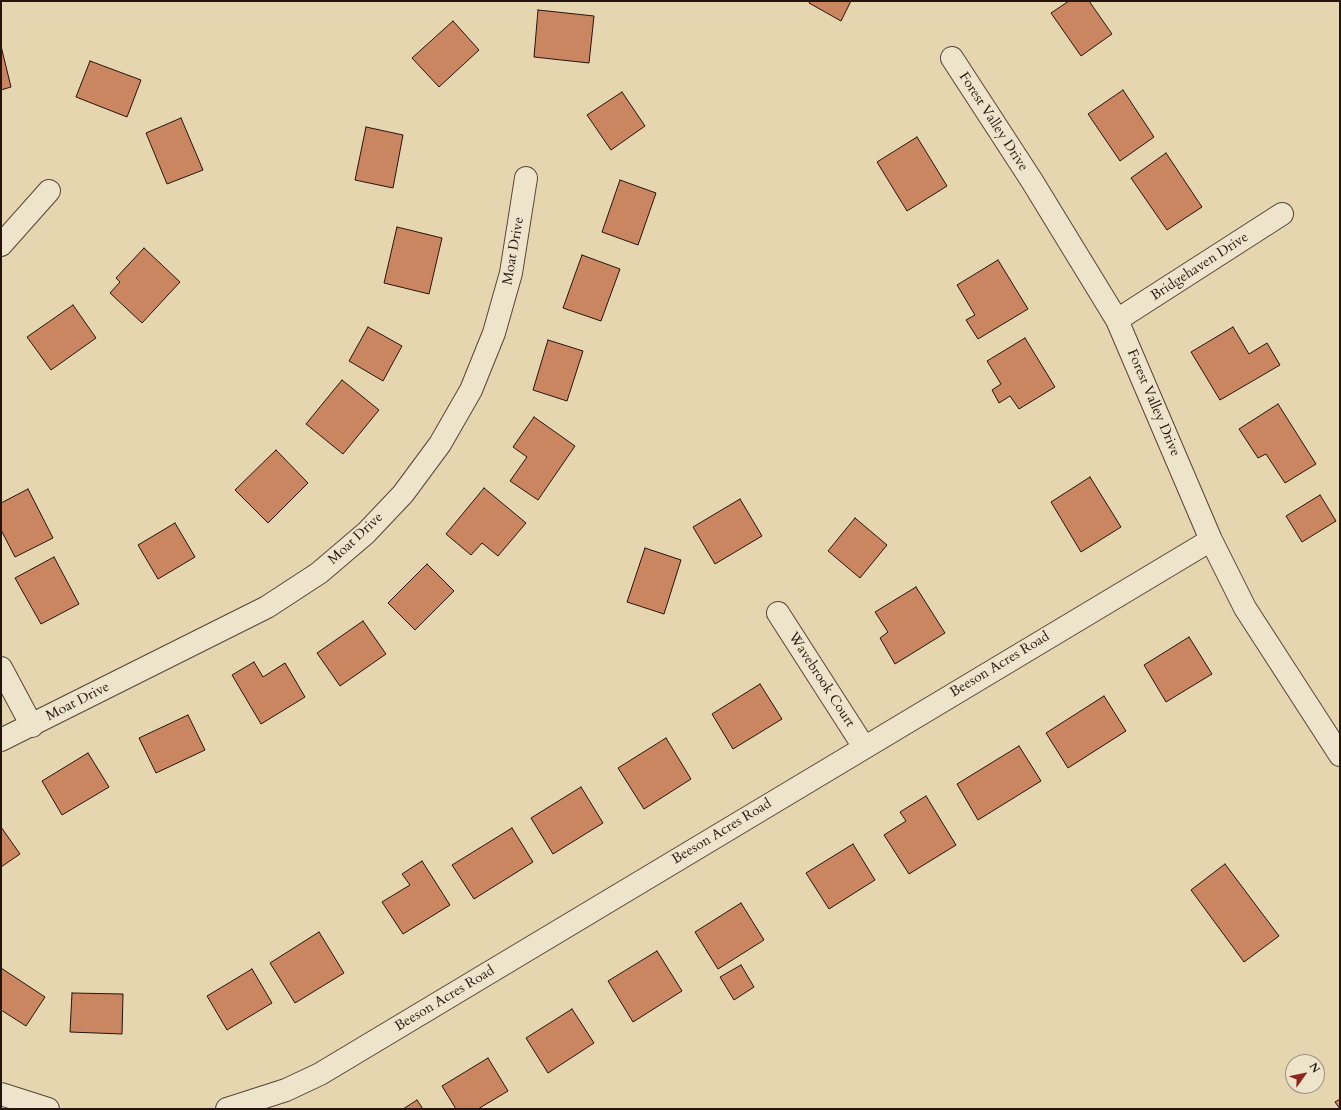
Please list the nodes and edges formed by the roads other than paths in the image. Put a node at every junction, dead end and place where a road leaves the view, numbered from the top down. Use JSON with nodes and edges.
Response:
{"nodes":[{"id":1,"x":952,"y":58,"type":"dead end"},
{"id":2,"x":526,"y":178,"type":"dead end"},
{"id":3,"x":49,"y":191,"type":"dead end"},
{"id":4,"x":1282,"y":214,"type":"dead end"},
{"id":5,"x":1,"y":245,"type":"edge"},
{"id":6,"x":1117,"y":320,"type":"junction"},
{"id":7,"x":1211,"y":540,"type":"junction"},
{"id":8,"x":778,"y":613,"type":"dead end"},
{"id":9,"x":1,"y":668,"type":"edge"},
{"id":10,"x":32,"y":726,"type":"junction"},
{"id":11,"x":1,"y":740,"type":"edge"},
{"id":12,"x":864,"y":747,"type":"junction"},
{"id":13,"x":1340,"y":755,"type":"edge"},
{"id":14,"x":1,"y":1094,"type":"edge"},
{"id":15,"x":48,"y":1109,"type":"edge"},
{"id":16,"x":227,"y":1109,"type":"edge"}],
"edges":[{"from":1,"to":6,"type":"street","name":"Forest Valley Drive"},
{"from":2,"to":10,"type":"street","name":"Moat Drive"},
{"from":3,"to":5,"type":"street"},
{"from":4,"to":6,"type":"street","name":"Bridgehaven Drive"},
{"from":6,"to":7,"type":"street","name":"Forest Valley Drive"},
{"from":7,"to":12,"type":"street","name":"Beeson Acres Road"},
{"from":7,"to":13,"type":"street","name":"Forest Valley Drive"},
{"from":8,"to":12,"type":"street","name":"Wavebrook Court"},
{"from":9,"to":10,"type":"street"},
{"from":10,"to":11,"type":"street","name":"Moat Drive"},
{"from":12,"to":16,"type":"street","name":"Beeson Acres Road"},
{"from":14,"to":15,"type":"street"}]}
